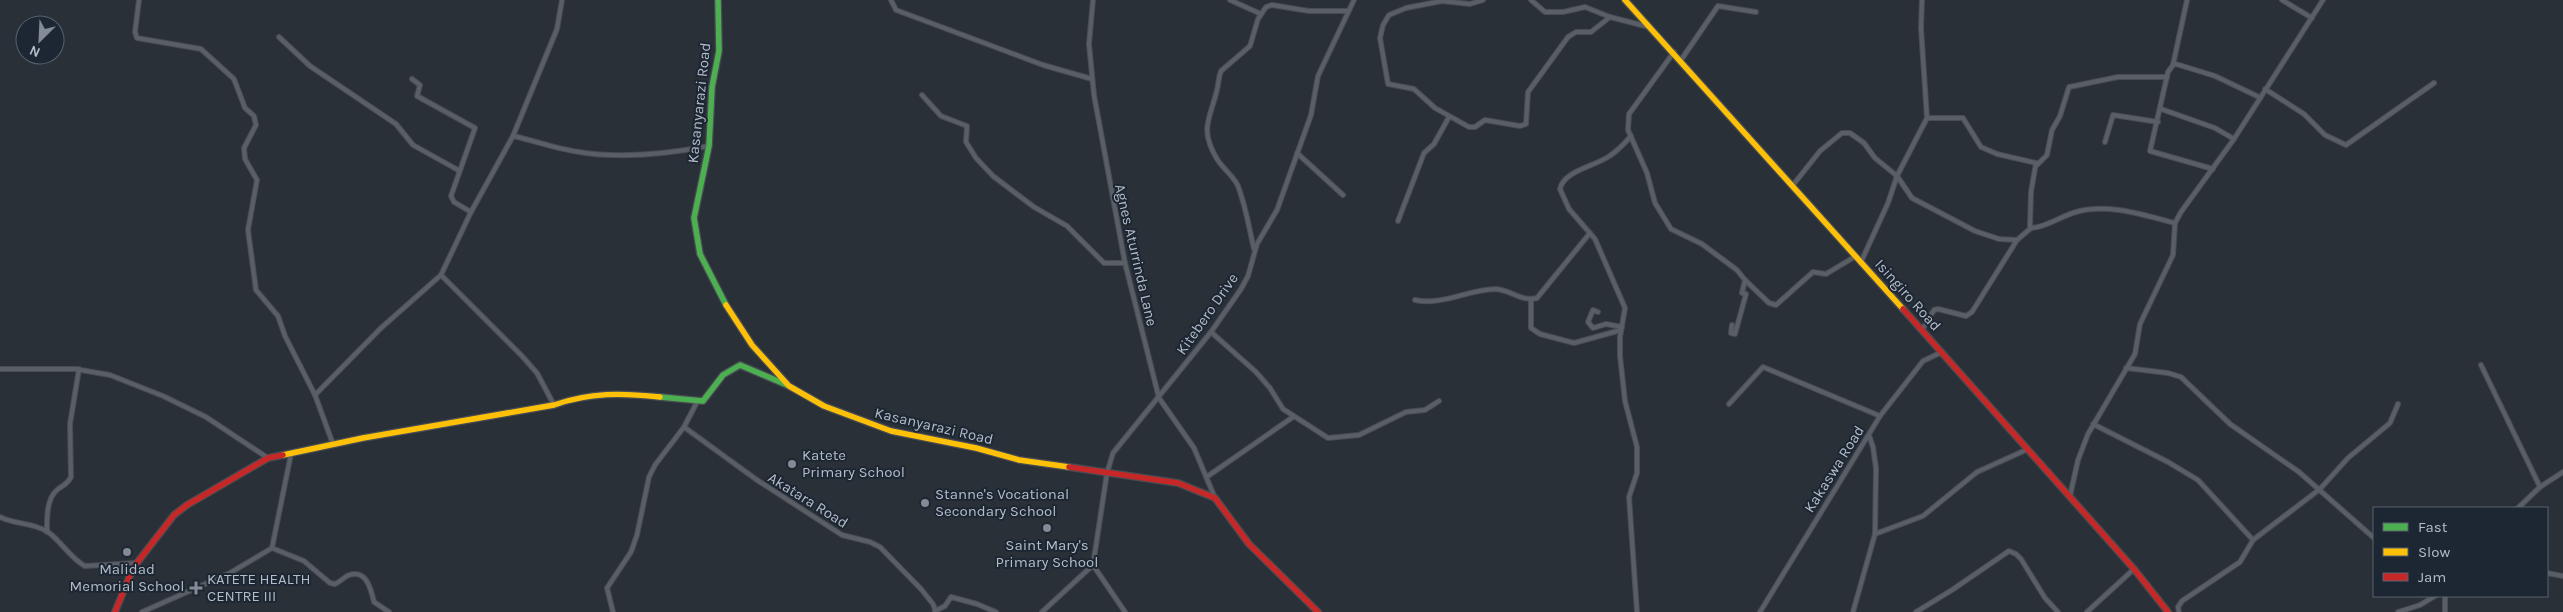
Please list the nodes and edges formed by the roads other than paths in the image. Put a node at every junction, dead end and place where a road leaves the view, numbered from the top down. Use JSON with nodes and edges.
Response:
{"nodes":[{"id":1,"x":139,"y":0,"type":"edge"},
{"id":2,"x":562,"y":0,"type":"edge"},
{"id":3,"x":718,"y":0,"type":"edge"},
{"id":4,"x":891,"y":0,"type":"edge"},
{"id":5,"x":1093,"y":0,"type":"edge"},
{"id":6,"x":1230,"y":0,"type":"edge"},
{"id":7,"x":1266,"y":0,"type":"edge"},
{"id":8,"x":1354,"y":0,"type":"edge"},
{"id":9,"x":1482,"y":0,"type":"edge"},
{"id":10,"x":1531,"y":0,"type":"edge"},
{"id":11,"x":1625,"y":0,"type":"edge"},
{"id":12,"x":1922,"y":0,"type":"edge"},
{"id":13,"x":2187,"y":0,"type":"edge"},
{"id":14,"x":2282,"y":0,"type":"edge"},
{"id":15,"x":2323,"y":0,"type":"edge"},
{"id":16,"x":1270,"y":6,"type":"junction"},
{"id":17,"x":1347,"y":11,"type":"junction"},
{"id":18,"x":1756,"y":12,"type":"dead end"},
{"id":19,"x":1261,"y":14,"type":"junction"},
{"id":20,"x":1610,"y":17,"type":"junction"},
{"id":21,"x":2312,"y":18,"type":"junction"},
{"id":22,"x":1649,"y":26,"type":"junction"},
{"id":23,"x":279,"y":37,"type":"dead end"},
{"id":24,"x":1674,"y":52,"type":"junction"},
{"id":25,"x":1681,"y":60,"type":"junction"},
{"id":26,"x":2174,"y":65,"type":"junction"},
{"id":27,"x":2168,"y":77,"type":"junction"},
{"id":28,"x":412,"y":79,"type":"dead end"},
{"id":29,"x":1092,"y":79,"type":"junction"},
{"id":30,"x":2434,"y":83,"type":"dead end"},
{"id":31,"x":2265,"y":89,"type":"junction"},
{"id":32,"x":922,"y":95,"type":"dead end"},
{"id":33,"x":2259,"y":97,"type":"junction"},
{"id":34,"x":2161,"y":109,"type":"junction"},
{"id":35,"x":1449,"y":117,"type":"junction"},
{"id":36,"x":1927,"y":118,"type":"junction"},
{"id":37,"x":2158,"y":122,"type":"junction"},
{"id":38,"x":513,"y":136,"type":"junction"},
{"id":39,"x":1631,"y":136,"type":"junction"},
{"id":40,"x":2234,"y":139,"type":"junction"},
{"id":41,"x":2105,"y":142,"type":"dead end"},
{"id":42,"x":709,"y":146,"type":"junction"},
{"id":43,"x":1297,"y":153,"type":"junction"},
{"id":44,"x":2037,"y":165,"type":"junction"},
{"id":45,"x":2213,"y":169,"type":"junction"},
{"id":46,"x":458,"y":170,"type":"junction"},
{"id":47,"x":1897,"y":176,"type":"junction"},
{"id":48,"x":1793,"y":185,"type":"junction"},
{"id":49,"x":1342,"y":196,"type":"dead end"},
{"id":50,"x":471,"y":212,"type":"junction"},
{"id":51,"x":1398,"y":221,"type":"dead end"},
{"id":52,"x":2175,"y":223,"type":"junction"},
{"id":53,"x":2031,"y":228,"type":"junction"},
{"id":54,"x":1590,"y":233,"type":"junction"},
{"id":55,"x":2017,"y":240,"type":"junction"},
{"id":56,"x":1254,"y":251,"type":"junction"},
{"id":57,"x":1856,"y":256,"type":"junction"},
{"id":58,"x":1861,"y":262,"type":"junction"},
{"id":59,"x":1125,"y":264,"type":"junction"},
{"id":60,"x":441,"y":275,"type":"junction"},
{"id":61,"x":1745,"y":280,"type":"junction"},
{"id":62,"x":1531,"y":299,"type":"junction"},
{"id":63,"x":1415,"y":300,"type":"dead end"},
{"id":64,"x":1598,"y":312,"type":"dead end"},
{"id":65,"x":1732,"y":325,"type":"dead end"},
{"id":66,"x":1621,"y":328,"type":"junction"},
{"id":67,"x":1922,"y":330,"type":"junction"},
{"id":68,"x":1211,"y":332,"type":"junction"},
{"id":69,"x":1942,"y":352,"type":"junction"},
{"id":70,"x":2481,"y":365,"type":"dead end"},
{"id":71,"x":2126,"y":368,"type":"junction"},
{"id":72,"x":0,"y":369,"type":"edge"},
{"id":73,"x":79,"y":369,"type":"junction"},
{"id":74,"x":788,"y":386,"type":"junction"},
{"id":75,"x":315,"y":395,"type":"junction"},
{"id":76,"x":1159,"y":398,"type":"junction"},
{"id":77,"x":1439,"y":401,"type":"dead end"},
{"id":78,"x":697,"y":402,"type":"junction"},
{"id":79,"x":1729,"y":404,"type":"dead end"},
{"id":80,"x":2398,"y":404,"type":"dead end"},
{"id":81,"x":554,"y":405,"type":"junction"},
{"id":82,"x":1880,"y":416,"type":"junction"},
{"id":83,"x":1293,"y":417,"type":"junction"},
{"id":84,"x":2093,"y":424,"type":"junction"},
{"id":85,"x":684,"y":427,"type":"junction"},
{"id":86,"x":1869,"y":435,"type":"junction"},
{"id":87,"x":333,"y":444,"type":"junction"},
{"id":88,"x":2028,"y":449,"type":"junction"},
{"id":89,"x":291,"y":454,"type":"junction"},
{"id":90,"x":268,"y":458,"type":"junction"},
{"id":91,"x":2563,"y":472,"type":"edge"},
{"id":92,"x":1108,"y":473,"type":"junction"},
{"id":93,"x":1208,"y":476,"type":"junction"},
{"id":94,"x":2540,"y":487,"type":"junction"},
{"id":95,"x":2320,"y":489,"type":"junction"},
{"id":96,"x":2070,"y":496,"type":"junction"},
{"id":97,"x":1215,"y":498,"type":"junction"},
{"id":98,"x":2519,"y":507,"type":"edge"},
{"id":99,"x":0,"y":517,"type":"edge"},
{"id":100,"x":47,"y":532,"type":"junction"},
{"id":101,"x":1875,"y":534,"type":"junction"},
{"id":102,"x":2373,"y":537,"type":"edge"},
{"id":103,"x":2253,"y":540,"type":"junction"},
{"id":104,"x":272,"y":548,"type":"junction"},
{"id":105,"x":136,"y":563,"type":"junction"},
{"id":106,"x":1093,"y":565,"type":"junction"},
{"id":107,"x":2134,"y":569,"type":"junction"},
{"id":108,"x":2548,"y":573,"type":"edge"},
{"id":109,"x":2563,"y":576,"type":"edge"},
{"id":110,"x":2431,"y":597,"type":"edge"},
{"id":111,"x":2445,"y":597,"type":"edge"},
{"id":112,"x":115,"y":612,"type":"edge"},
{"id":113,"x":142,"y":612,"type":"edge"},
{"id":114,"x":389,"y":612,"type":"edge"},
{"id":115,"x":613,"y":612,"type":"edge"},
{"id":116,"x":936,"y":612,"type":"edge"},
{"id":117,"x":996,"y":612,"type":"edge"},
{"id":118,"x":1042,"y":612,"type":"edge"},
{"id":119,"x":1125,"y":612,"type":"edge"},
{"id":120,"x":1318,"y":612,"type":"edge"},
{"id":121,"x":1637,"y":612,"type":"edge"},
{"id":122,"x":1760,"y":612,"type":"edge"},
{"id":123,"x":1853,"y":612,"type":"edge"},
{"id":124,"x":1916,"y":612,"type":"edge"},
{"id":125,"x":2058,"y":612,"type":"edge"},
{"id":126,"x":2087,"y":612,"type":"edge"},
{"id":127,"x":2168,"y":612,"type":"edge"},
{"id":128,"x":2179,"y":612,"type":"edge"},
{"id":129,"x":2398,"y":612,"type":"edge"},
{"id":130,"x":2445,"y":612,"type":"edge"}],
"edges":[{"from":1,"to":75,"type":"street"},
{"from":2,"to":38,"type":"street"},
{"from":3,"to":42,"type":"street","name":"Kasanyarazi Road"},
{"from":4,"to":29,"type":"street"},
{"from":5,"to":29,"type":"street","name":"Agnes Aturrinda Lane"},
{"from":6,"to":19,"type":"street"},
{"from":7,"to":16,"type":"street"},
{"from":8,"to":17,"type":"street","name":"Kitebero Drive"},
{"from":9,"to":35,"type":"street"},
{"from":10,"to":20,"type":"street"},
{"from":11,"to":22,"type":"street","name":"Isingiro Road"},
{"from":12,"to":36,"type":"street"},
{"from":13,"to":26,"type":"street"},
{"from":14,"to":21,"type":"street"},
{"from":15,"to":21,"type":"street"},
{"from":16,"to":17,"type":"street"},
{"from":16,"to":19,"type":"street"},
{"from":17,"to":43,"type":"street","name":"Kitebero Drive"},
{"from":18,"to":25,"type":"street"},
{"from":19,"to":56,"type":"street"},
{"from":20,"to":22,"type":"street"},
{"from":20,"to":35,"type":"street"},
{"from":21,"to":31,"type":"street"},
{"from":22,"to":24,"type":"street","name":"Isingiro Road"},
{"from":23,"to":46,"type":"street"},
{"from":24,"to":25,"type":"street","name":"Isingiro Road"},
{"from":24,"to":39,"type":"street"},
{"from":25,"to":48,"type":"street","name":"Isingiro Road"},
{"from":26,"to":27,"type":"street"},
{"from":26,"to":33,"type":"street"},
{"from":27,"to":34,"type":"street"},
{"from":27,"to":44,"type":"street"},
{"from":28,"to":46,"type":"street"},
{"from":29,"to":59,"type":"street","name":"Agnes Aturrinda Lane"},
{"from":30,"to":31,"type":"street"},
{"from":31,"to":33,"type":"street"},
{"from":32,"to":59,"type":"street"},
{"from":33,"to":40,"type":"street"},
{"from":34,"to":37,"type":"street"},
{"from":34,"to":40,"type":"street"},
{"from":35,"to":51,"type":"street"},
{"from":36,"to":44,"type":"street"},
{"from":36,"to":47,"type":"street"},
{"from":37,"to":41,"type":"street"},
{"from":37,"to":45,"type":"street"},
{"from":38,"to":42,"type":"street"},
{"from":38,"to":50,"type":"street"},
{"from":39,"to":54,"type":"street"},
{"from":39,"to":61,"type":"street"},
{"from":40,"to":45,"type":"street"},
{"from":42,"to":74,"type":"street","name":"Kasanyarazi Road"},
{"from":43,"to":49,"type":"street"},
{"from":43,"to":56,"type":"street","name":"Kitebero Drive"},
{"from":44,"to":53,"type":"street"},
{"from":45,"to":52,"type":"street"},
{"from":46,"to":50,"type":"street"},
{"from":47,"to":48,"type":"street"},
{"from":47,"to":55,"type":"street"},
{"from":47,"to":58,"type":"street"},
{"from":48,"to":57,"type":"street","name":"Isingiro Road"},
{"from":50,"to":60,"type":"street"},
{"from":52,"to":53,"type":"street"},
{"from":52,"to":71,"type":"street"},
{"from":53,"to":55,"type":"street"},
{"from":54,"to":62,"type":"street"},
{"from":54,"to":66,"type":"street"},
{"from":55,"to":67,"type":"street"},
{"from":56,"to":68,"type":"street","name":"Kitebero Drive"},
{"from":57,"to":58,"type":"street","name":"Isingiro Road"},
{"from":57,"to":61,"type":"street"},
{"from":58,"to":67,"type":"street","name":"Isingiro Road"},
{"from":59,"to":76,"type":"street","name":"Agnes Aturrinda Lane"},
{"from":60,"to":75,"type":"street"},
{"from":60,"to":81,"type":"street"},
{"from":61,"to":65,"type":"street"},
{"from":62,"to":63,"type":"street"},
{"from":62,"to":66,"type":"street"},
{"from":64,"to":66,"type":"street"},
{"from":66,"to":121,"type":"street"},
{"from":67,"to":69,"type":"street","name":"Isingiro Road"},
{"from":68,"to":76,"type":"street","name":"Kitebero Drive"},
{"from":68,"to":83,"type":"street"},
{"from":69,"to":82,"type":"street","name":"Kakaswa Road"},
{"from":69,"to":88,"type":"street","name":"Isingiro Road"},
{"from":70,"to":94,"type":"street"},
{"from":71,"to":84,"type":"street"},
{"from":71,"to":95,"type":"street"},
{"from":72,"to":73,"type":"street"},
{"from":73,"to":90,"type":"street"},
{"from":73,"to":100,"type":"street"},
{"from":74,"to":78,"type":"street"},
{"from":74,"to":92,"type":"street","name":"Kasanyarazi Road"},
{"from":75,"to":87,"type":"street"},
{"from":76,"to":92,"type":"street","name":"Kitebero Drive"},
{"from":76,"to":93,"type":"street","name":"Agnes Aturrinda Lane"},
{"from":77,"to":83,"type":"street"},
{"from":78,"to":81,"type":"street"},
{"from":78,"to":85,"type":"street"},
{"from":79,"to":82,"type":"street"},
{"from":80,"to":95,"type":"street"},
{"from":81,"to":87,"type":"street"},
{"from":82,"to":86,"type":"street","name":"Kakaswa Road"},
{"from":83,"to":93,"type":"street"},
{"from":84,"to":96,"type":"street"},
{"from":84,"to":103,"type":"street"},
{"from":85,"to":115,"type":"street"},
{"from":85,"to":116,"type":"street","name":"Akatara Road"},
{"from":86,"to":101,"type":"street"},
{"from":86,"to":122,"type":"street","name":"Kakaswa Road"},
{"from":87,"to":89,"type":"street"},
{"from":88,"to":96,"type":"street","name":"Isingiro Road"},
{"from":88,"to":101,"type":"street"},
{"from":89,"to":90,"type":"street"},
{"from":89,"to":104,"type":"street"},
{"from":90,"to":105,"type":"street"},
{"from":91,"to":94,"type":"street"},
{"from":92,"to":97,"type":"street","name":"Kasanyarazi Road"},
{"from":92,"to":106,"type":"street","name":"Kitebero Drive"},
{"from":93,"to":97,"type":"street","name":"Agnes Aturrinda Lane"},
{"from":94,"to":98,"type":"street"},
{"from":95,"to":102,"type":"street"},
{"from":95,"to":103,"type":"street"},
{"from":96,"to":107,"type":"street","name":"Isingiro Road"},
{"from":97,"to":120,"type":"street"},
{"from":99,"to":100,"type":"street"},
{"from":100,"to":105,"type":"street"},
{"from":101,"to":123,"type":"street"},
{"from":103,"to":128,"type":"street"},
{"from":104,"to":113,"type":"street"},
{"from":104,"to":114,"type":"street"},
{"from":105,"to":112,"type":"street"},
{"from":106,"to":118,"type":"street"},
{"from":106,"to":119,"type":"street"},
{"from":107,"to":126,"type":"street"},
{"from":107,"to":127,"type":"street","name":"Isingiro Road"},
{"from":108,"to":109,"type":"street"},
{"from":110,"to":129,"type":"street"},
{"from":111,"to":130,"type":"street"},
{"from":116,"to":117,"type":"street"},
{"from":124,"to":125,"type":"street"}]}
